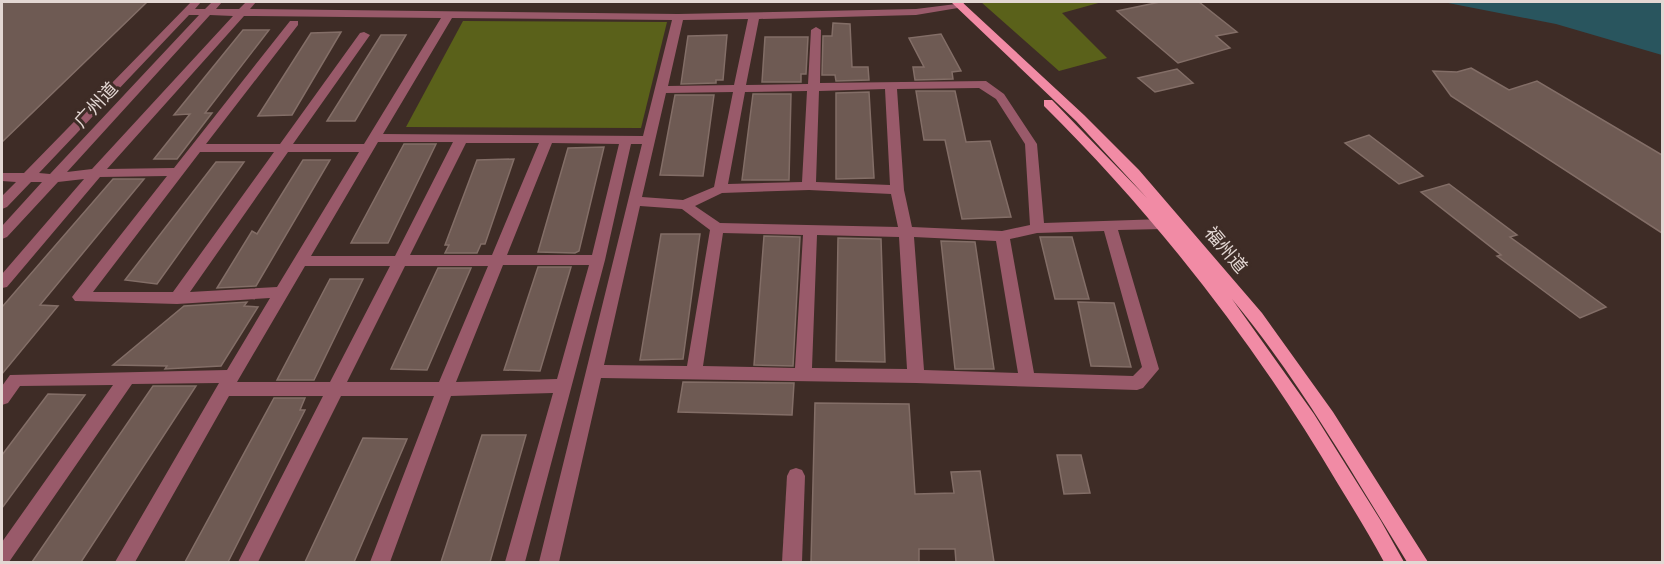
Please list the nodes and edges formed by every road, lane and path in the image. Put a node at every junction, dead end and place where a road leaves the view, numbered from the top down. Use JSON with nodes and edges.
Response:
{"nodes":[{"id":1,"x":196,"y":2,"type":"edge"},
{"id":2,"x":217,"y":2,"type":"edge"},
{"id":3,"x":251,"y":2,"type":"edge"},
{"id":4,"x":323,"y":2,"type":"edge"},
{"id":5,"x":540,"y":2,"type":"edge"},
{"id":6,"x":951,"y":4,"type":"edge"},
{"id":7,"x":185,"y":12,"type":"junction"},
{"id":8,"x":207,"y":12,"type":"junction"},
{"id":9,"x":241,"y":13,"type":"junction"},
{"id":10,"x":314,"y":14,"type":"junction"},
{"id":11,"x":448,"y":15,"type":"junction"},
{"id":12,"x":534,"y":15,"type":"junction"},
{"id":13,"x":754,"y":16,"type":"junction"},
{"id":14,"x":678,"y":17,"type":"junction"},
{"id":15,"x":294,"y":23,"type":"dead end"},
{"id":16,"x":816,"y":30,"type":"dead end"},
{"id":17,"x":364,"y":34,"type":"dead end"},
{"id":18,"x":891,"y":86,"type":"junction"},
{"id":19,"x":813,"y":87,"type":"junction"},
{"id":20,"x":740,"y":88,"type":"junction"},
{"id":21,"x":661,"y":90,"type":"junction"},
{"id":22,"x":462,"y":138,"type":"junction"},
{"id":23,"x":547,"y":139,"type":"junction"},
{"id":24,"x":626,"y":139,"type":"junction"},
{"id":25,"x":649,"y":140,"type":"junction"},
{"id":26,"x":372,"y":143,"type":"junction"},
{"id":27,"x":198,"y":148,"type":"junction"},
{"id":28,"x":284,"y":148,"type":"junction"},
{"id":29,"x":178,"y":172,"type":"junction"},
{"id":30,"x":96,"y":173,"type":"junction"},
{"id":31,"x":2,"y":177,"type":"edge"},
{"id":32,"x":27,"y":178,"type":"junction"},
{"id":33,"x":53,"y":178,"type":"junction"},
{"id":34,"x":809,"y":186,"type":"junction"},
{"id":35,"x":720,"y":189,"type":"junction"},
{"id":36,"x":897,"y":190,"type":"junction"},
{"id":37,"x":634,"y":201,"type":"junction"},
{"id":38,"x":2,"y":204,"type":"edge"},
{"id":39,"x":685,"y":205,"type":"junction"},
{"id":40,"x":1163,"y":224,"type":"junction"},
{"id":41,"x":1110,"y":226,"type":"junction"},
{"id":42,"x":717,"y":228,"type":"junction"},
{"id":43,"x":1036,"y":228,"type":"junction"},
{"id":44,"x":810,"y":230,"type":"junction"},
{"id":45,"x":906,"y":232,"type":"junction"},
{"id":46,"x":2,"y":234,"type":"edge"},
{"id":47,"x":1002,"y":236,"type":"junction"},
{"id":48,"x":301,"y":261,"type":"junction"},
{"id":49,"x":400,"y":261,"type":"junction"},
{"id":50,"x":499,"y":261,"type":"junction"},
{"id":51,"x":598,"y":261,"type":"junction"},
{"id":52,"x":2,"y":283,"type":"edge"},
{"id":53,"x":283,"y":292,"type":"junction"},
{"id":54,"x":177,"y":298,"type":"junction"},
{"id":55,"x":594,"y":371,"type":"junction"},
{"id":56,"x":694,"y":372,"type":"junction"},
{"id":57,"x":803,"y":375,"type":"junction"},
{"id":58,"x":916,"y":376,"type":"junction"},
{"id":59,"x":127,"y":378,"type":"junction"},
{"id":60,"x":1027,"y":380,"type":"junction"},
{"id":61,"x":229,"y":382,"type":"junction"},
{"id":62,"x":562,"y":386,"type":"junction"},
{"id":63,"x":337,"y":389,"type":"junction"},
{"id":64,"x":445,"y":389,"type":"junction"},
{"id":65,"x":4,"y":391,"type":"edge"},
{"id":66,"x":796,"y":476,"type":"dead end"},
{"id":67,"x":2,"y":557,"type":"edge"},
{"id":68,"x":125,"y":562,"type":"edge"},
{"id":69,"x":248,"y":562,"type":"edge"},
{"id":70,"x":380,"y":562,"type":"edge"},
{"id":71,"x":515,"y":562,"type":"edge"},
{"id":72,"x":549,"y":562,"type":"edge"},
{"id":73,"x":792,"y":562,"type":"edge"},
{"id":74,"x":1394,"y":562,"type":"edge"},
{"id":75,"x":1418,"y":562,"type":"edge"}],
"edges":[{"from":1,"to":7,"type":"street","name":"广州道"},
{"from":2,"to":8,"type":"street","name":"广州道"},
{"from":3,"to":9,"type":"street"},
{"from":4,"to":10,"type":"street"},
{"from":5,"to":12,"type":"street"},
{"from":6,"to":13,"type":"street"},
{"from":6,"to":40,"type":"main road","name":"福州道"},
{"from":6,"to":75,"type":"main road","name":"福州道"},
{"from":7,"to":8,"type":"street"},
{"from":7,"to":32,"type":"street","name":"广州道"},
{"from":8,"to":9,"type":"street"},
{"from":8,"to":33,"type":"street","name":"广州道"},
{"from":9,"to":10,"type":"street"},
{"from":9,"to":30,"type":"street"},
{"from":10,"to":11,"type":"street"},
{"from":11,"to":12,"type":"street"},
{"from":11,"to":26,"type":"street"},
{"from":12,"to":14,"type":"street"},
{"from":13,"to":14,"type":"street"},
{"from":13,"to":20,"type":"street"},
{"from":14,"to":21,"type":"street"},
{"from":15,"to":27,"type":"street"},
{"from":16,"to":19,"type":"street"},
{"from":17,"to":28,"type":"street"},
{"from":18,"to":19,"type":"street"},
{"from":18,"to":36,"type":"street"},
{"from":18,"to":43,"type":"street"},
{"from":19,"to":20,"type":"street"},
{"from":19,"to":34,"type":"street"},
{"from":20,"to":21,"type":"street"},
{"from":20,"to":35,"type":"street"},
{"from":21,"to":25,"type":"street"},
{"from":22,"to":23,"type":"street"},
{"from":22,"to":26,"type":"street"},
{"from":22,"to":49,"type":"street"},
{"from":23,"to":24,"type":"street"},
{"from":23,"to":50,"type":"street"},
{"from":24,"to":25,"type":"street"},
{"from":24,"to":51,"type":"street"},
{"from":25,"to":37,"type":"street"},
{"from":26,"to":28,"type":"street"},
{"from":26,"to":48,"type":"street"},
{"from":27,"to":28,"type":"street"},
{"from":27,"to":29,"type":"street"},
{"from":28,"to":54,"type":"street"},
{"from":29,"to":30,"type":"street"},
{"from":29,"to":54,"type":"street"},
{"from":30,"to":33,"type":"street"},
{"from":30,"to":52,"type":"street"},
{"from":31,"to":32,"type":"street"},
{"from":32,"to":33,"type":"street"},
{"from":32,"to":38,"type":"street","name":"广州道"},
{"from":33,"to":46,"type":"street","name":"广州道"},
{"from":34,"to":35,"type":"street"},
{"from":34,"to":36,"type":"street"},
{"from":35,"to":39,"type":"street"},
{"from":36,"to":45,"type":"street"},
{"from":37,"to":39,"type":"street"},
{"from":37,"to":55,"type":"street"},
{"from":39,"to":42,"type":"street"},
{"from":40,"to":41,"type":"street"},
{"from":40,"to":74,"type":"main road","name":"福州道"},
{"from":41,"to":43,"type":"street"},
{"from":41,"to":60,"type":"street"},
{"from":42,"to":44,"type":"street"},
{"from":42,"to":56,"type":"street"},
{"from":43,"to":47,"type":"street"},
{"from":44,"to":45,"type":"street"},
{"from":44,"to":57,"type":"street"},
{"from":45,"to":47,"type":"street"},
{"from":45,"to":58,"type":"street"},
{"from":47,"to":60,"type":"street"},
{"from":48,"to":49,"type":"street"},
{"from":48,"to":53,"type":"street"},
{"from":49,"to":50,"type":"street"},
{"from":49,"to":63,"type":"street"},
{"from":50,"to":51,"type":"street"},
{"from":50,"to":64,"type":"street"},
{"from":51,"to":62,"type":"street"},
{"from":53,"to":54,"type":"street"},
{"from":53,"to":61,"type":"street"},
{"from":55,"to":56,"type":"street"},
{"from":55,"to":72,"type":"street"},
{"from":56,"to":57,"type":"street"},
{"from":57,"to":58,"type":"street"},
{"from":58,"to":60,"type":"street"},
{"from":59,"to":61,"type":"street"},
{"from":59,"to":65,"type":"street"},
{"from":59,"to":67,"type":"street"},
{"from":61,"to":63,"type":"street"},
{"from":61,"to":68,"type":"street"},
{"from":62,"to":64,"type":"street"},
{"from":62,"to":71,"type":"street"},
{"from":63,"to":64,"type":"street"},
{"from":63,"to":69,"type":"street"},
{"from":64,"to":70,"type":"street"},
{"from":66,"to":73,"type":"street"}]}
